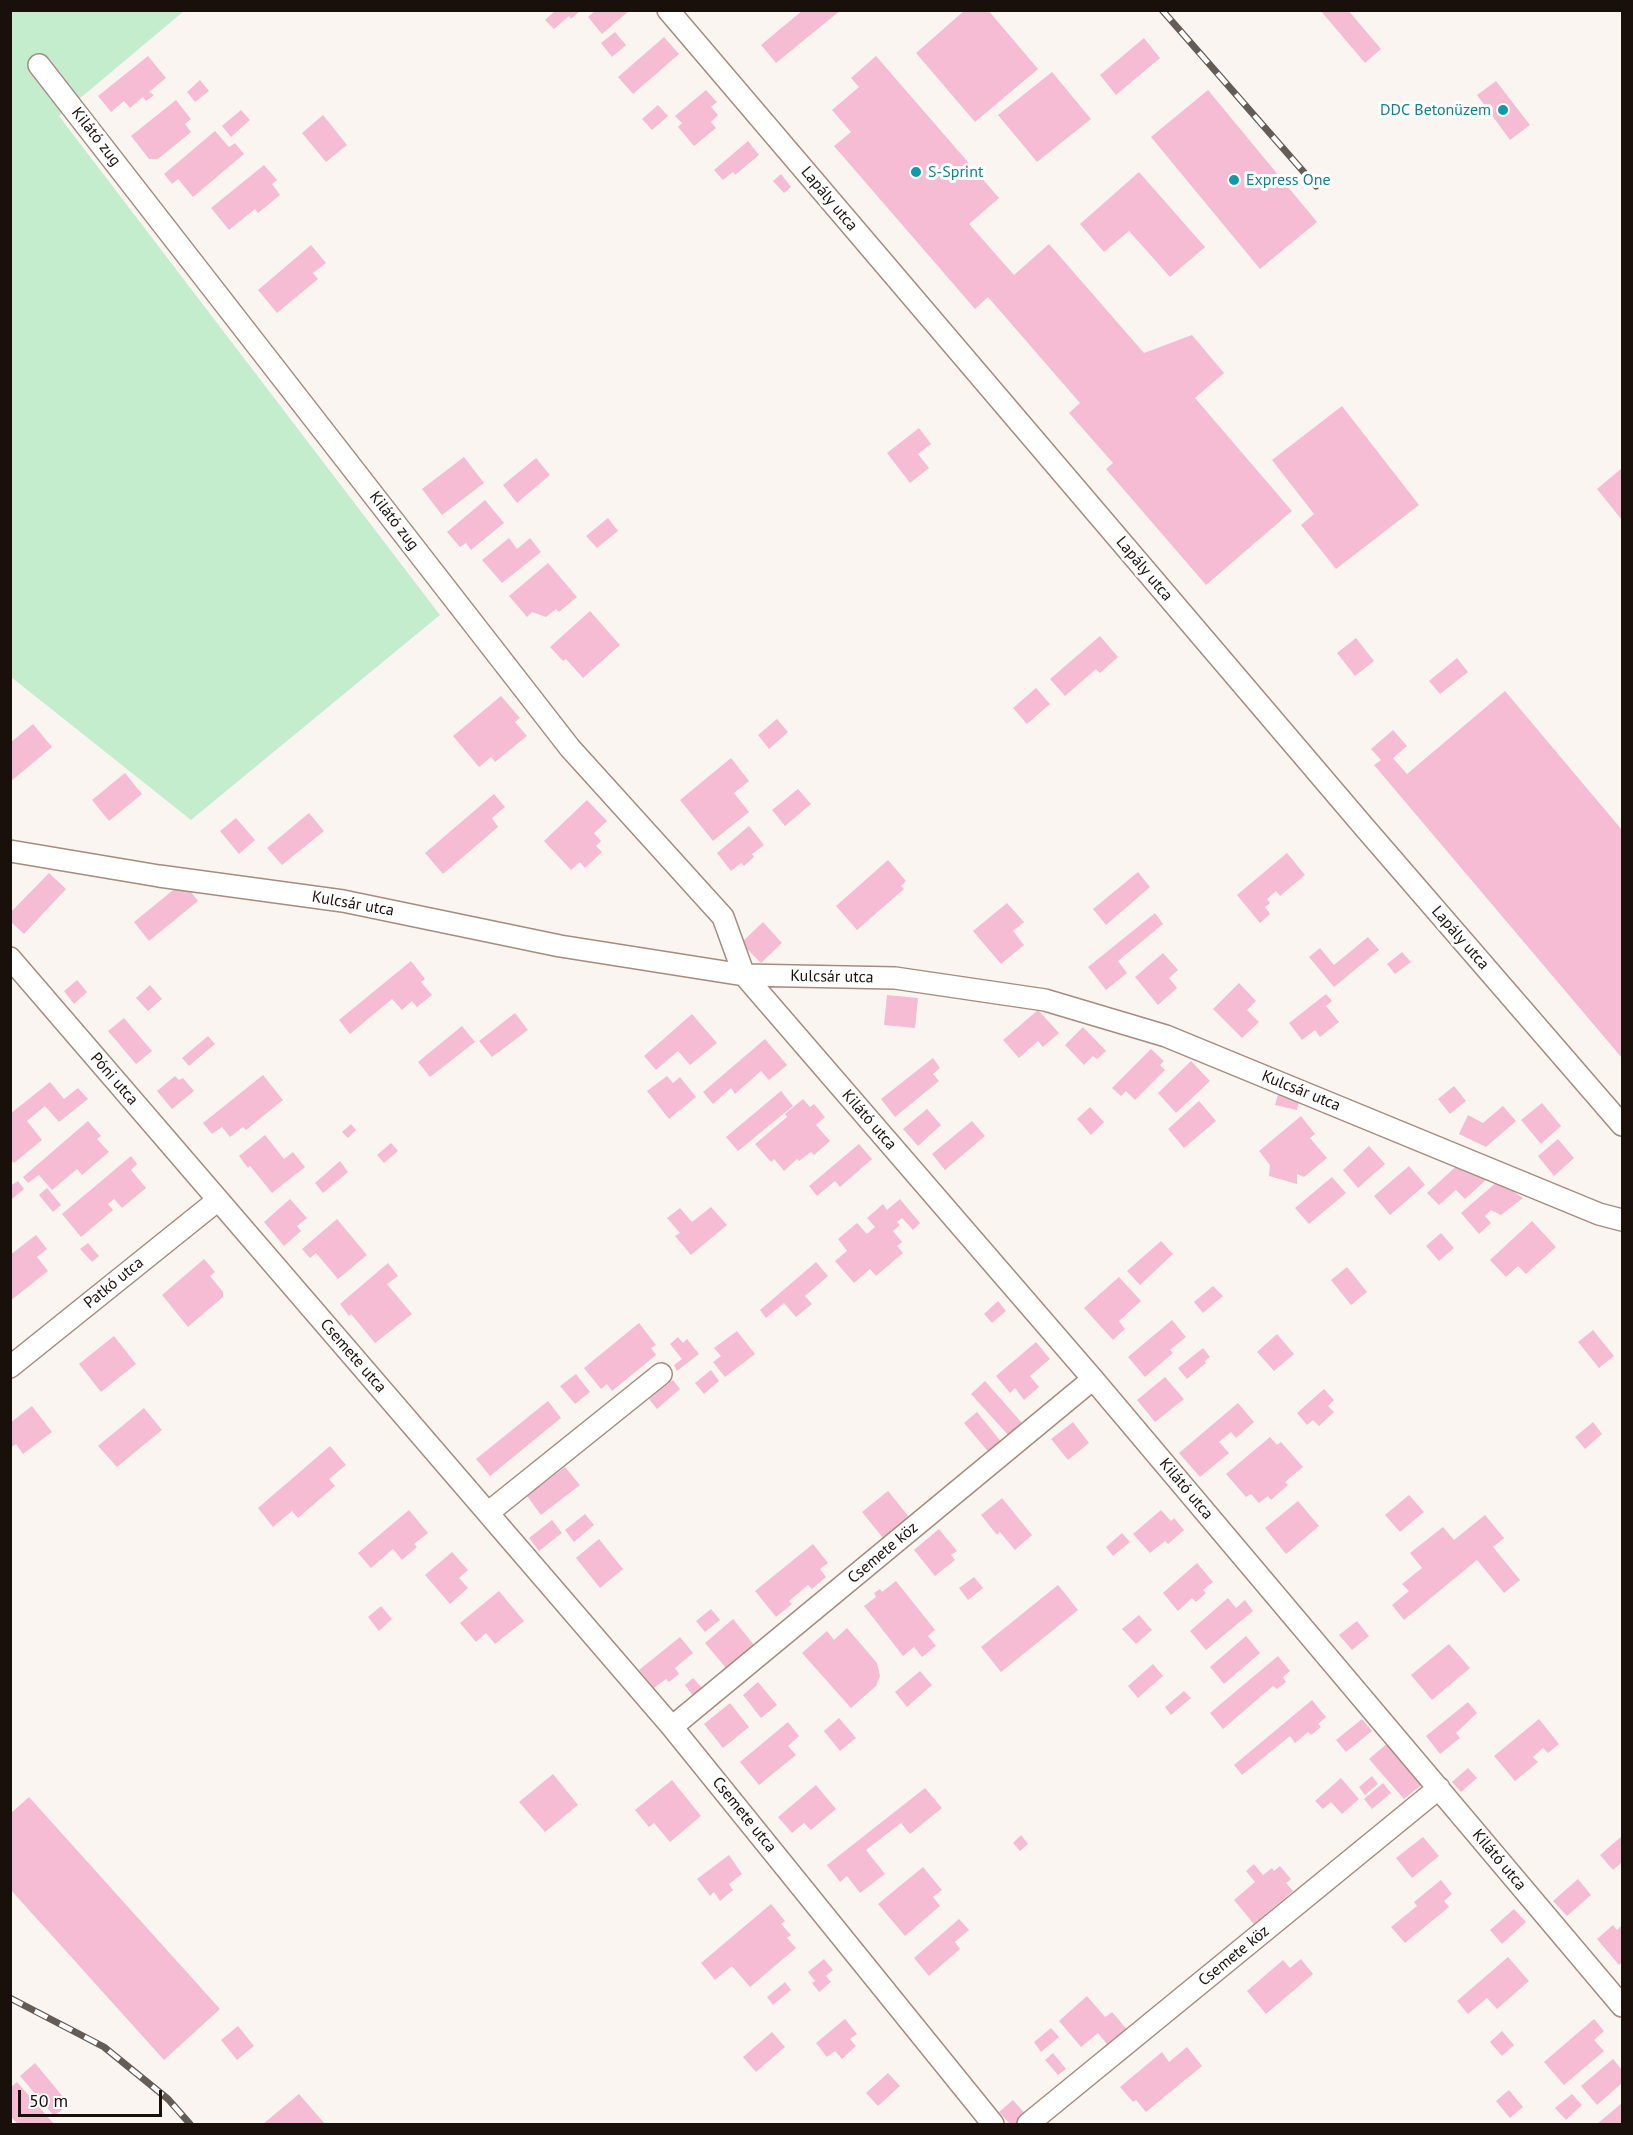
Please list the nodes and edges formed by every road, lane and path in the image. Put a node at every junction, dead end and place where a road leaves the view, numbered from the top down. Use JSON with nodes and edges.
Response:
{"nodes":[{"id":1,"x":668,"y":10,"type":"edge"},
{"id":2,"x":39,"y":65,"type":"dead end"},
{"id":3,"x":10,"y":851,"type":"edge"},
{"id":4,"x":10,"y":958,"type":"edge"},
{"id":5,"x":744,"y":975,"type":"junction"},
{"id":6,"x":1623,"y":1125,"type":"edge"},
{"id":7,"x":218,"y":1200,"type":"junction"},
{"id":8,"x":1623,"y":1220,"type":"edge"},
{"id":9,"x":10,"y":1367,"type":"edge"},
{"id":10,"x":661,"y":1374,"type":"dead end"},
{"id":11,"x":1093,"y":1379,"type":"junction"},
{"id":12,"x":489,"y":1512,"type":"junction"},
{"id":13,"x":672,"y":1726,"type":"junction"},
{"id":14,"x":1439,"y":1788,"type":"junction"},
{"id":15,"x":1623,"y":2006,"type":"edge"},
{"id":16,"x":993,"y":2124,"type":"edge"},
{"id":17,"x":1028,"y":2124,"type":"edge"}],
"edges":[{"from":1,"to":6,"type":"street","name":"Lapály utca"},
{"from":2,"to":5,"type":"street","name":"Kilátó zug"},
{"from":3,"to":5,"type":"street","name":"Kulcsár utca"},
{"from":4,"to":7,"type":"street","name":"Póni utca"},
{"from":5,"to":8,"type":"street","name":"Kulcsár utca"},
{"from":5,"to":11,"type":"street","name":"Kilátó utca"},
{"from":7,"to":9,"type":"street","name":"Patkó utca"},
{"from":7,"to":12,"type":"street","name":"Csemete utca"},
{"from":10,"to":12,"type":"street"},
{"from":11,"to":13,"type":"street","name":"Csemete köz"},
{"from":11,"to":14,"type":"street","name":"Kilátó utca"},
{"from":12,"to":13,"type":"street","name":"Csemete utca"},
{"from":13,"to":16,"type":"street","name":"Csemete utca"},
{"from":14,"to":15,"type":"street","name":"Kilátó utca"},
{"from":14,"to":17,"type":"street","name":"Csemete köz"}]}
